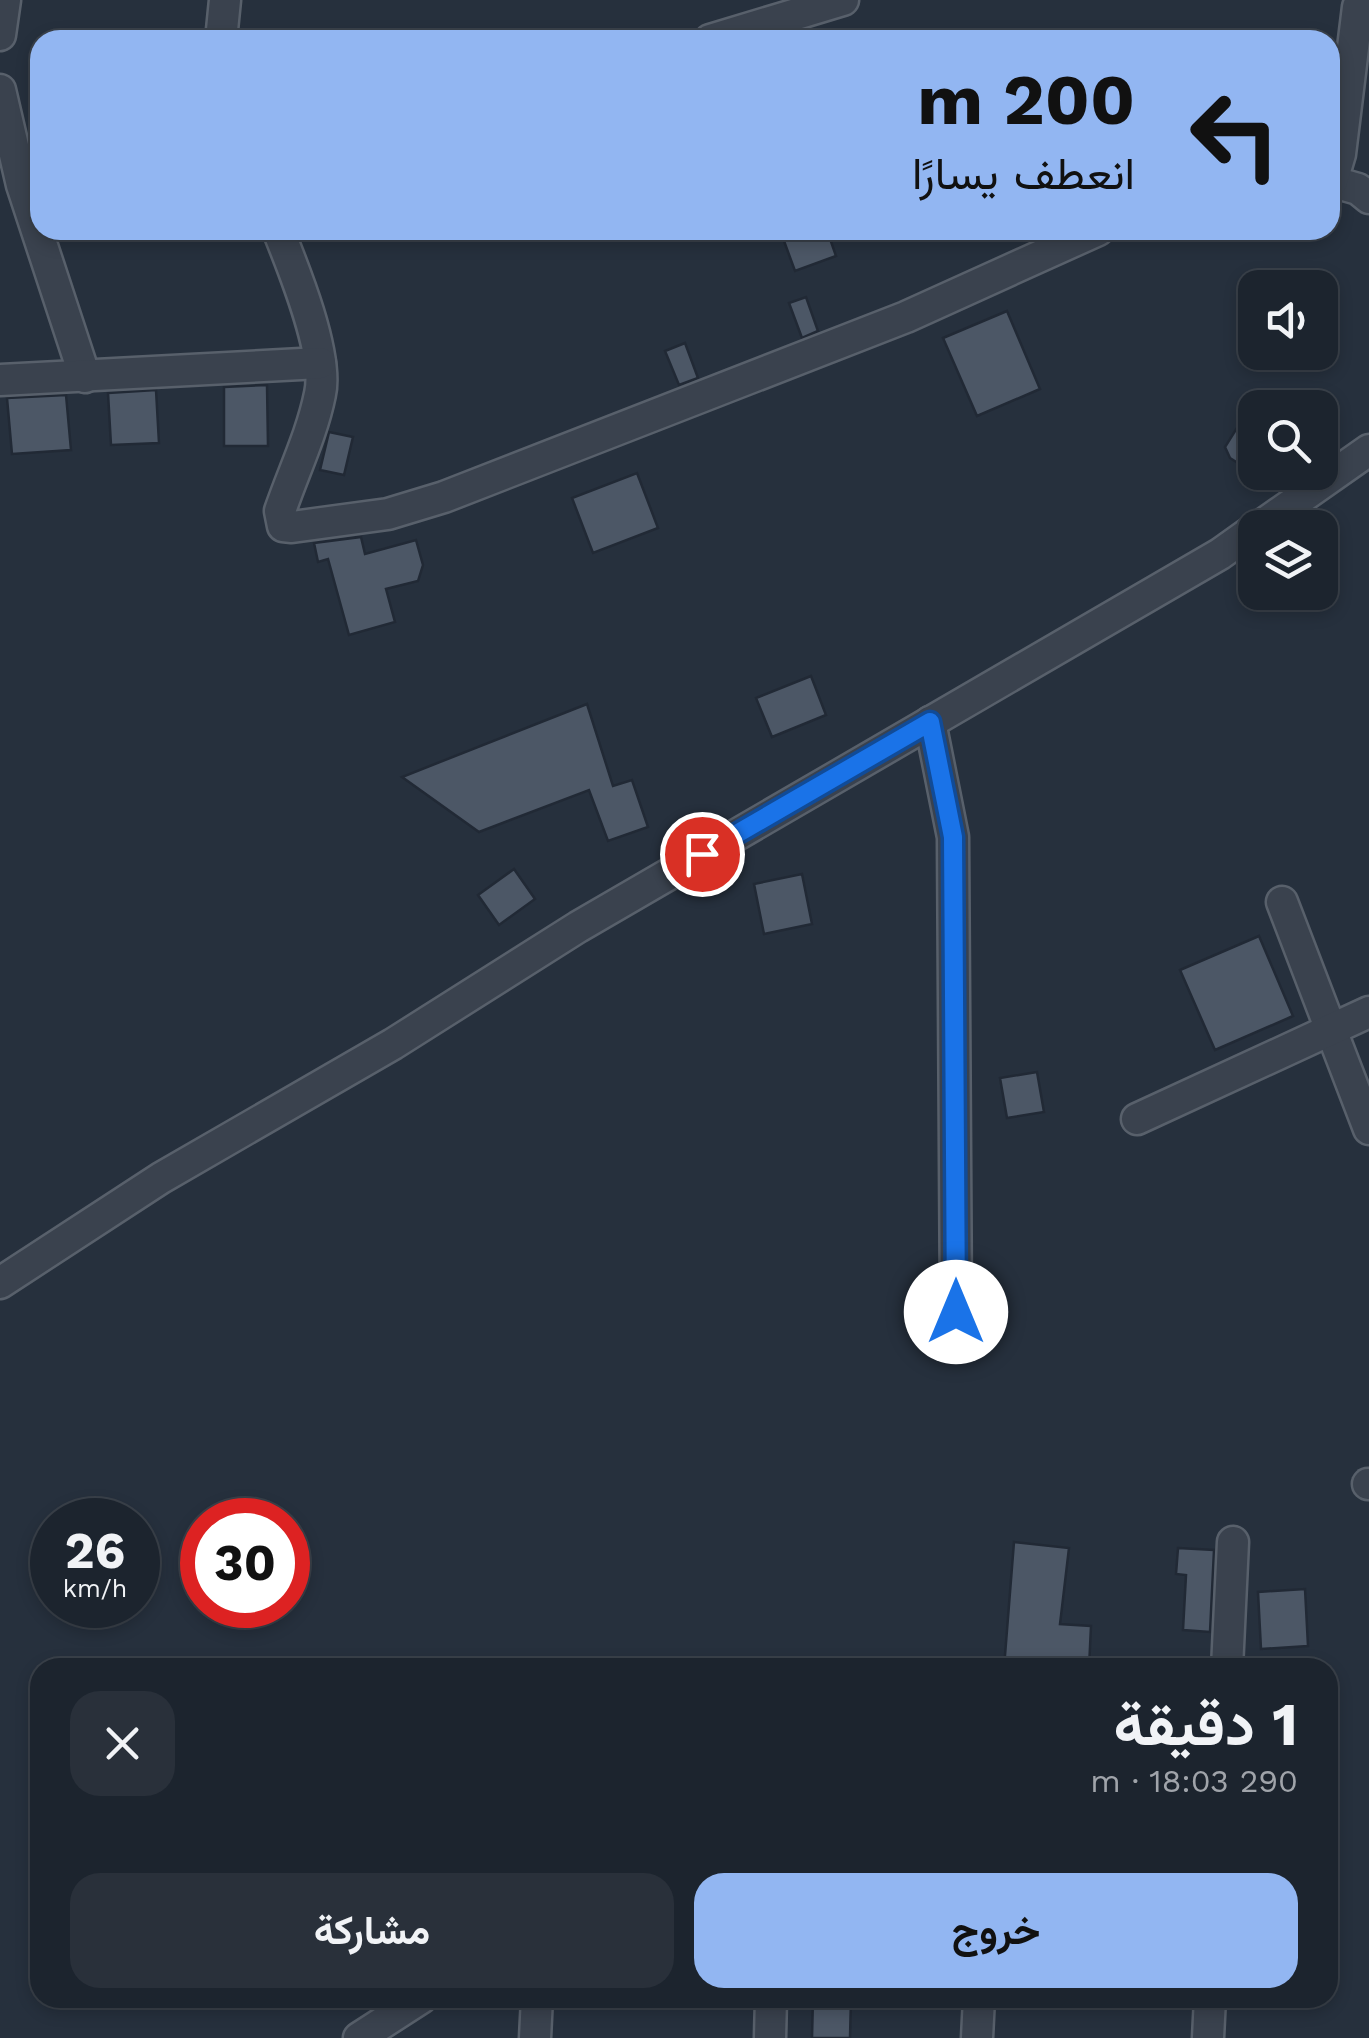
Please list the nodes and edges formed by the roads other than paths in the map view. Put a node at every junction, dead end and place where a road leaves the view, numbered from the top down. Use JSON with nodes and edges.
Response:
{"nodes":[{"id":1,"x":5,"y":0,"type":"edge"},
{"id":2,"x":224,"y":0,"type":"edge"},
{"id":3,"x":843,"y":0,"type":"edge"},
{"id":4,"x":1362,"y":0,"type":"edge"},
{"id":5,"x":222,"y":30,"type":"edge"},
{"id":6,"x":743,"y":30,"type":"edge"},
{"id":7,"x":0,"y":35,"type":"edge"},
{"id":8,"x":0,"y":90,"type":"edge"},
{"id":9,"x":1340,"y":154,"type":"edge"},
{"id":10,"x":1340,"y":184,"type":"edge"},
{"id":11,"x":1369,"y":198,"type":"edge"},
{"id":12,"x":30,"y":209,"type":"edge"},
{"id":13,"x":40,"y":240,"type":"edge"},
{"id":14,"x":282,"y":240,"type":"edge"},
{"id":15,"x":1076,"y":240,"type":"edge"},
{"id":16,"x":320,"y":363,"type":"junction"},
{"id":17,"x":85,"y":377,"type":"junction"},
{"id":18,"x":0,"y":380,"type":"edge"},
{"id":19,"x":1369,"y":450,"type":"edge"},
{"id":20,"x":1282,"y":510,"type":"edge"},
{"id":21,"x":1238,"y":541,"type":"edge"},
{"id":22,"x":930,"y":722,"type":"junction"},
{"id":23,"x":1282,"y":902,"type":"dead end"},
{"id":24,"x":1369,"y":1012,"type":"edge"},
{"id":25,"x":1331,"y":1030,"type":"junction"},
{"id":26,"x":1137,"y":1119,"type":"dead end"},
{"id":27,"x":1369,"y":1128,"type":"edge"},
{"id":28,"x":0,"y":1283,"type":"edge"},
{"id":29,"x":956,"y":1312,"type":"dead end"},
{"id":30,"x":1233,"y":1542,"type":"dead end"},
{"id":31,"x":1227,"y":1658,"type":"edge"},
{"id":32,"x":406,"y":2008,"type":"edge"},
{"id":33,"x":536,"y":2008,"type":"edge"},
{"id":34,"x":772,"y":2008,"type":"edge"},
{"id":35,"x":979,"y":2008,"type":"edge"},
{"id":36,"x":1210,"y":2008,"type":"edge"},
{"id":37,"x":359,"y":2038,"type":"edge"},
{"id":38,"x":535,"y":2038,"type":"edge"},
{"id":39,"x":770,"y":2038,"type":"edge"},
{"id":40,"x":978,"y":2038,"type":"edge"},
{"id":41,"x":1208,"y":2038,"type":"edge"}],
"edges":[{"from":1,"to":7,"type":"street"},
{"from":2,"to":5,"type":"street"},
{"from":3,"to":6,"type":"street"},
{"from":4,"to":9,"type":"street"},
{"from":8,"to":12,"type":"street"},
{"from":10,"to":11,"type":"street"},
{"from":13,"to":17,"type":"street"},
{"from":14,"to":16,"type":"street"},
{"from":15,"to":16,"type":"street"},
{"from":16,"to":17,"type":"street"},
{"from":17,"to":18,"type":"street"},
{"from":19,"to":20,"type":"street"},
{"from":21,"to":22,"type":"street"},
{"from":22,"to":28,"type":"street"},
{"from":22,"to":29,"type":"street"},
{"from":23,"to":25,"type":"street"},
{"from":24,"to":25,"type":"street"},
{"from":25,"to":26,"type":"street"},
{"from":25,"to":27,"type":"street"},
{"from":30,"to":31,"type":"street"},
{"from":32,"to":37,"type":"street"},
{"from":33,"to":38,"type":"street"},
{"from":34,"to":39,"type":"street"},
{"from":35,"to":40,"type":"street"},
{"from":36,"to":41,"type":"street"}]}
